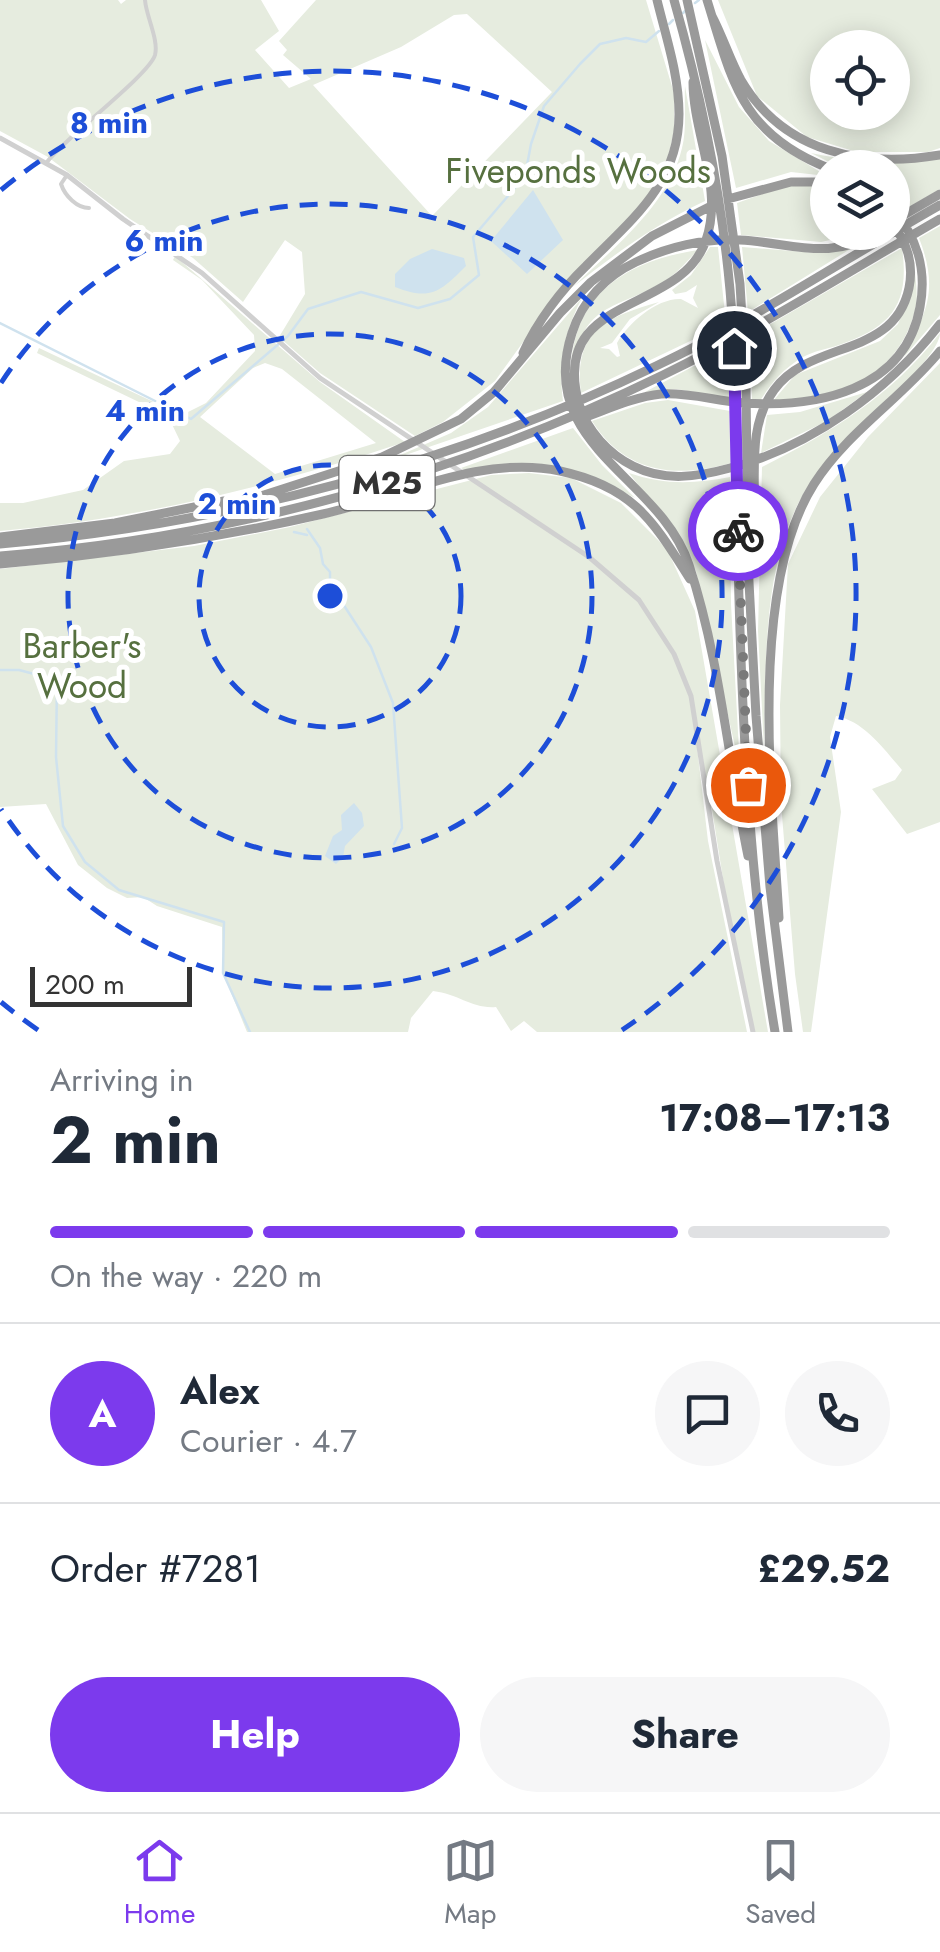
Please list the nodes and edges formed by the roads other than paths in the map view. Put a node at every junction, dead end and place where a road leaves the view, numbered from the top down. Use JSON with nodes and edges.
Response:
{"nodes":[{"id":1,"x":145,"y":0,"type":"edge"},
{"id":2,"x":658,"y":0,"type":"edge"},
{"id":3,"x":674,"y":0,"type":"edge"},
{"id":4,"x":686,"y":0,"type":"edge"},
{"id":5,"x":707,"y":0,"type":"edge"},
{"id":6,"x":712,"y":16,"type":"junction"},
{"id":7,"x":693,"y":74,"type":"junction"},
{"id":8,"x":0,"y":138,"type":"edge"},
{"id":9,"x":940,"y":155,"type":"edge"},
{"id":10,"x":810,"y":158,"type":"edge"},
{"id":11,"x":47,"y":162,"type":"junction"},
{"id":12,"x":67,"y":174,"type":"junction"},
{"id":13,"x":810,"y":182,"type":"edge"},
{"id":14,"x":940,"y":194,"type":"edge"},
{"id":15,"x":940,"y":205,"type":"edge"},
{"id":16,"x":89,"y":208,"type":"dead end"},
{"id":17,"x":919,"y":213,"type":"junction"},
{"id":18,"x":910,"y":216,"type":"edge"},
{"id":19,"x":910,"y":218,"type":"edge"},
{"id":20,"x":940,"y":219,"type":"edge"},
{"id":21,"x":910,"y":231,"type":"edge"},
{"id":22,"x":810,"y":250,"type":"edge"},
{"id":23,"x":854,"y":250,"type":"edge"},
{"id":24,"x":907,"y":250,"type":"edge"},
{"id":25,"x":940,"y":324,"type":"edge"},
{"id":26,"x":940,"y":351,"type":"edge"},
{"id":27,"x":520,"y":360,"type":"junction"},
{"id":28,"x":602,"y":402,"type":"junction"},
{"id":29,"x":553,"y":418,"type":"junction"},
{"id":30,"x":346,"y":469,"type":"junction"},
{"id":31,"x":374,"y":500,"type":"junction"},
{"id":32,"x":208,"y":514,"type":"junction"},
{"id":33,"x":215,"y":526,"type":"junction"},
{"id":34,"x":0,"y":541,"type":"edge"},
{"id":35,"x":0,"y":560,"type":"edge"},
{"id":36,"x":748,"y":563,"type":"junction"},
{"id":37,"x":692,"y":581,"type":"junction"},
{"id":38,"x":755,"y":888,"type":"junction"},
{"id":39,"x":784,"y":1011,"type":"junction"},
{"id":40,"x":753,"y":1032,"type":"edge"},
{"id":41,"x":775,"y":1032,"type":"edge"},
{"id":42,"x":788,"y":1032,"type":"edge"}],
"edges":[{"from":1,"to":11,"type":"street"},
{"from":2,"to":27,"type":"highway"},
{"from":3,"to":7,"type":"highway"},
{"from":4,"to":36,"type":"highway"},
{"from":5,"to":6,"type":"highway"},
{"from":6,"to":9,"type":"highway"},
{"from":6,"to":10,"type":"highway"},
{"from":7,"to":25,"type":"highway"},
{"from":7,"to":38,"type":"highway"},
{"from":8,"to":11,"type":"street"},
{"from":11,"to":12,"type":"street"},
{"from":12,"to":16,"type":"street"},
{"from":12,"to":40,"type":"street"},
{"from":13,"to":27,"type":"highway"},
{"from":14,"to":17,"type":"highway","number":"M25"},
{"from":15,"to":17,"type":"highway","number":"M25"},
{"from":17,"to":18,"type":"highway","number":"M25"},
{"from":17,"to":19,"type":"highway","number":"M25"},
{"from":20,"to":28,"type":"highway","number":"M25"},
{"from":21,"to":28,"type":"highway"},
{"from":22,"to":37,"type":"highway","number":"M25"},
{"from":23,"to":28,"type":"highway","number":"M25"},
{"from":24,"to":36,"type":"highway"},
{"from":26,"to":39,"type":"highway"},
{"from":27,"to":30,"type":"highway"},
{"from":28,"to":29,"type":"highway","number":"M25"},
{"from":28,"to":29,"type":"highway"},
{"from":29,"to":32,"type":"highway","number":"M25"},
{"from":29,"to":33,"type":"highway","number":"M25"},
{"from":30,"to":32,"type":"highway"},
{"from":30,"to":34,"type":"highway"},
{"from":31,"to":33,"type":"highway","number":"M25"},
{"from":31,"to":35,"type":"highway","number":"M25"},
{"from":31,"to":37,"type":"highway"},
{"from":32,"to":34,"type":"highway","number":"M25"},
{"from":33,"to":35,"type":"highway","number":"M25"},
{"from":36,"to":39,"type":"highway"},
{"from":37,"to":38,"type":"highway"},
{"from":38,"to":41,"type":"highway"},
{"from":39,"to":42,"type":"highway"}]}
